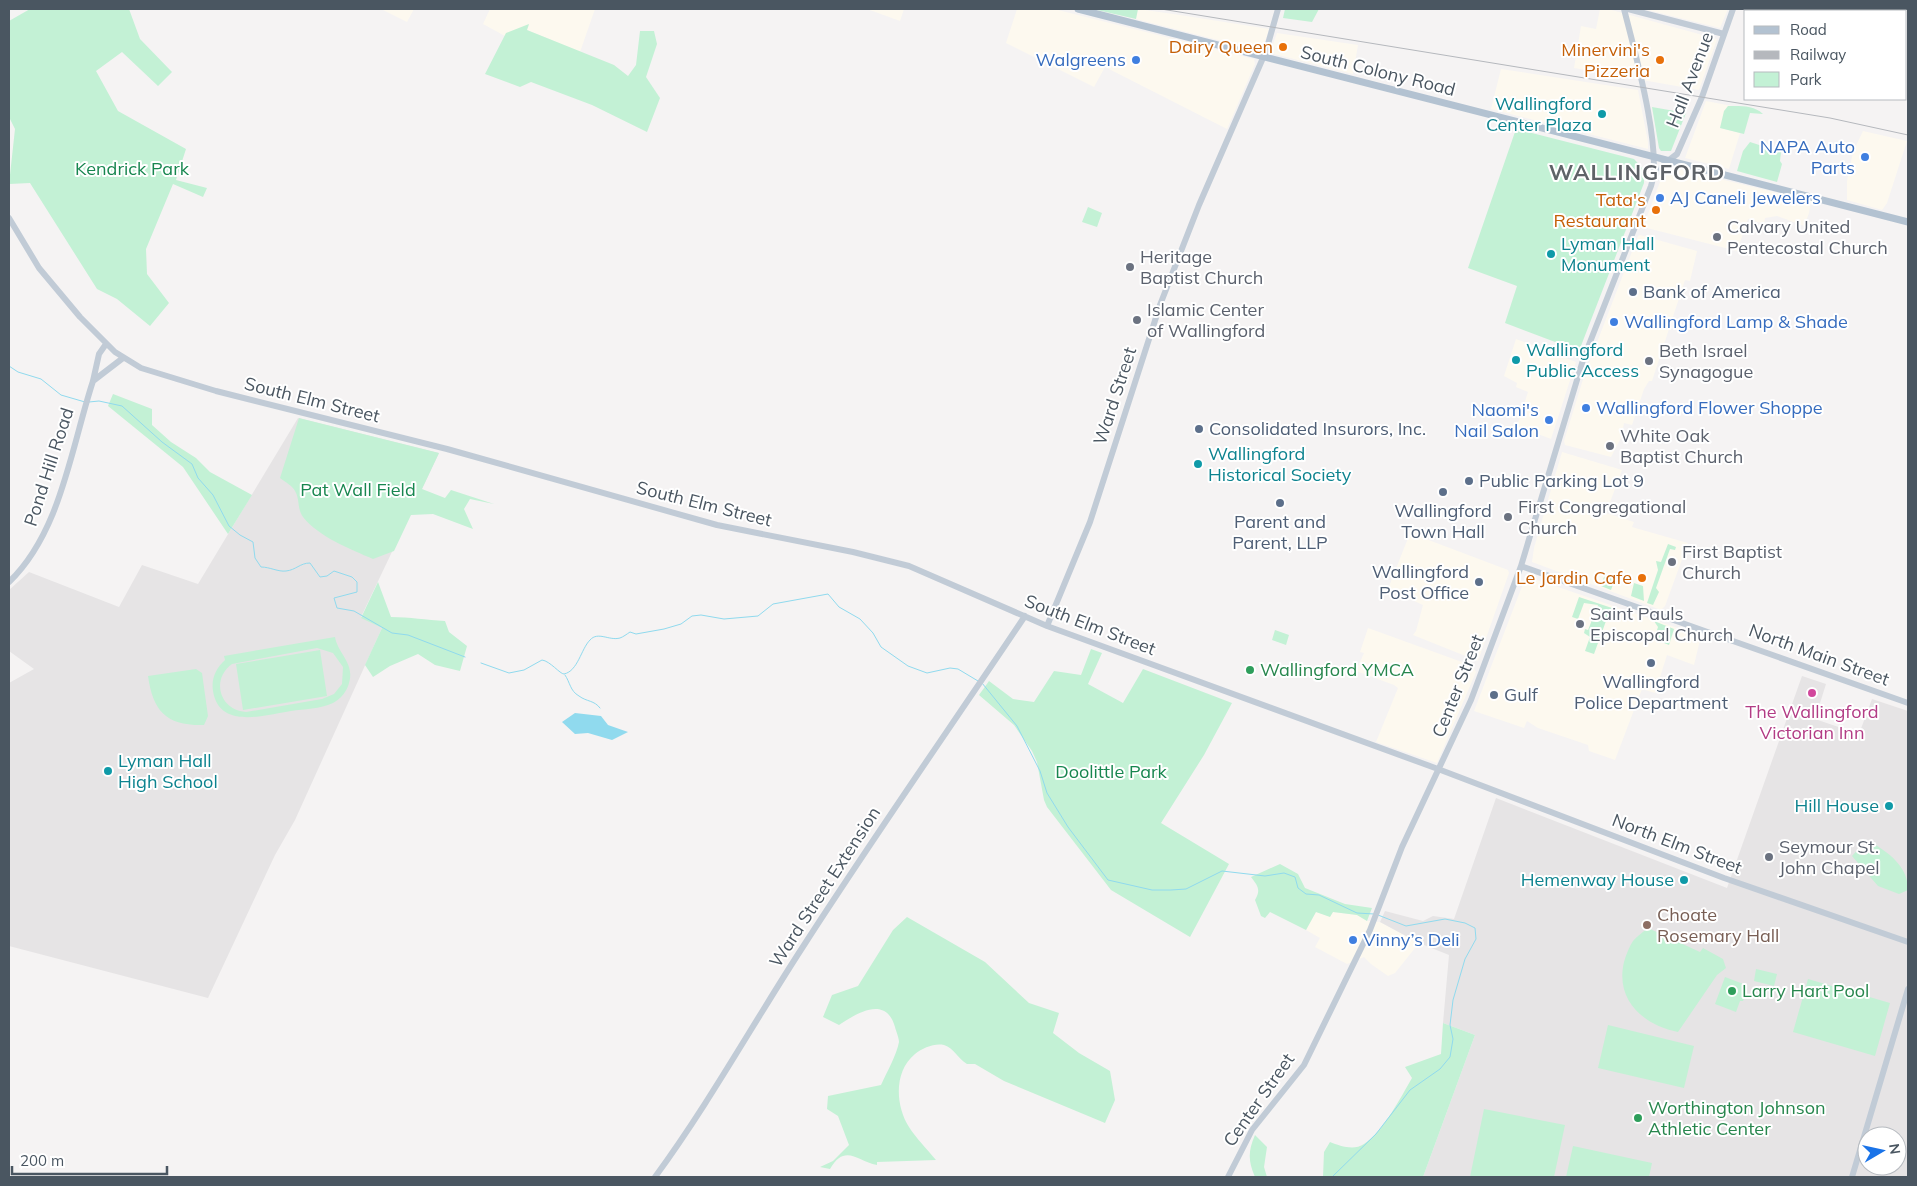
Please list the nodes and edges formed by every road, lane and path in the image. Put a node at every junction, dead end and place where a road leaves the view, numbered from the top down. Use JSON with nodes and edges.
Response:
{"nodes":[{"id":1,"x":1078,"y":9,"type":"edge"},
{"id":2,"x":1278,"y":9,"type":"edge"},
{"id":3,"x":1624,"y":9,"type":"edge"},
{"id":4,"x":1628,"y":9,"type":"edge"},
{"id":5,"x":1733,"y":9,"type":"edge"},
{"id":6,"x":1724,"y":34,"type":"junction"},
{"id":7,"x":1263,"y":57,"type":"junction"},
{"id":8,"x":1655,"y":156,"type":"junction"},
{"id":9,"x":1671,"y":160,"type":"junction"},
{"id":10,"x":1654,"y":176,"type":"junction"},
{"id":11,"x":9,"y":218,"type":"edge"},
{"id":12,"x":1908,"y":222,"type":"edge"},
{"id":13,"x":106,"y":344,"type":"junction"},
{"id":14,"x":123,"y":358,"type":"junction"},
{"id":15,"x":93,"y":381,"type":"junction"},
{"id":16,"x":1521,"y":566,"type":"junction"},
{"id":17,"x":9,"y":582,"type":"edge"},
{"id":18,"x":1025,"y":616,"type":"junction"},
{"id":19,"x":1047,"y":626,"type":"junction"},
{"id":20,"x":1908,"y":703,"type":"edge"},
{"id":21,"x":1438,"y":769,"type":"junction"},
{"id":22,"x":1908,"y":942,"type":"edge"},
{"id":23,"x":1908,"y":989,"type":"edge"},
{"id":24,"x":656,"y":1177,"type":"edge"},
{"id":25,"x":1228,"y":1177,"type":"edge"},
{"id":26,"x":1852,"y":1177,"type":"edge"}],
"edges":[{"from":1,"to":7,"type":"main road","name":"South Colony Road"},
{"from":2,"to":7,"type":"main road","name":"Ward Street"},
{"from":3,"to":8,"type":"main road","name":"Center Street"},
{"from":4,"to":6,"type":"main road"},
{"from":5,"to":6,"type":"main road","name":"Hall Avenue"},
{"from":6,"to":9,"type":"main road","name":"Hall Avenue"},
{"from":7,"to":8,"type":"main road","name":"South Colony Road"},
{"from":7,"to":19,"type":"main road","name":"Ward Street"},
{"from":8,"to":9,"type":"main road","name":"South Colony Road"},
{"from":8,"to":10,"type":"main road","name":"Center Street"},
{"from":9,"to":10,"type":"main road","name":"Center Street"},
{"from":9,"to":12,"type":"main road","name":"South Colony Road"},
{"from":10,"to":16,"type":"main road","name":"Center Street"},
{"from":11,"to":13,"type":"main road","name":"South Elm Street"},
{"from":13,"to":14,"type":"main road","name":"South Elm Street"},
{"from":13,"to":15,"type":"main road","name":"Pond Hill Road"},
{"from":14,"to":15,"type":"main road"},
{"from":14,"to":18,"type":"main road","name":"South Elm Street"},
{"from":15,"to":17,"type":"main road","name":"Pond Hill Road"},
{"from":16,"to":20,"type":"main road","name":"North Main Street"},
{"from":16,"to":21,"type":"main road","name":"Center Street"},
{"from":18,"to":19,"type":"main road","name":"South Elm Street"},
{"from":18,"to":24,"type":"main road","name":"Ward Street Extension"},
{"from":19,"to":21,"type":"main road","name":"South Elm Street"},
{"from":21,"to":22,"type":"main road","name":"North Elm Street"},
{"from":21,"to":25,"type":"main road","name":"Center Street"},
{"from":23,"to":26,"type":"main road"}]}
